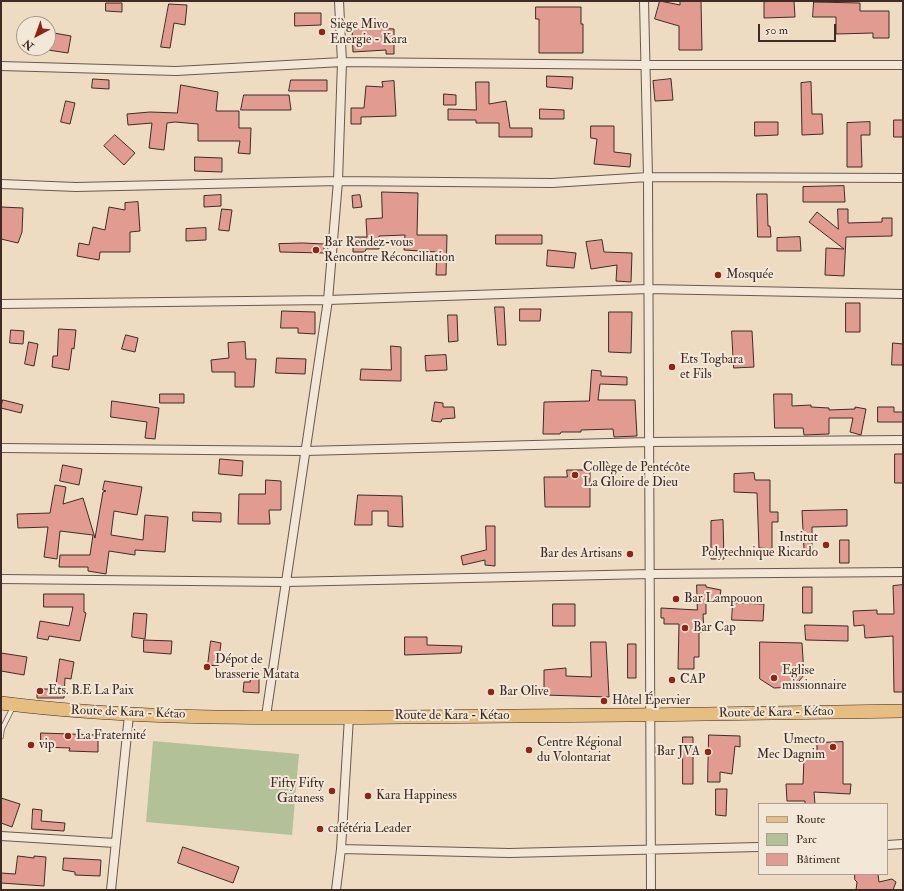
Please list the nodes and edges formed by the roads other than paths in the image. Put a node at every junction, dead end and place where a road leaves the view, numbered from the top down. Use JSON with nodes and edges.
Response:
{"nodes":[{"id":1,"x":339,"y":1,"type":"edge"},
{"id":2,"x":644,"y":1,"type":"edge"},
{"id":3,"x":342,"y":62,"type":"junction"},
{"id":4,"x":644,"y":65,"type":"junction"},
{"id":5,"x":903,"y":65,"type":"edge"},
{"id":6,"x":1,"y":66,"type":"edge"},
{"id":7,"x":648,"y":177,"type":"junction"},
{"id":8,"x":903,"y":178,"type":"edge"},
{"id":9,"x":338,"y":181,"type":"junction"},
{"id":10,"x":1,"y":184,"type":"edge"},
{"id":11,"x":648,"y":289,"type":"junction"},
{"id":12,"x":903,"y":294,"type":"edge"},
{"id":13,"x":328,"y":300,"type":"junction"},
{"id":14,"x":1,"y":304,"type":"edge"},
{"id":15,"x":903,"y":440,"type":"edge"},
{"id":16,"x":648,"y":442,"type":"junction"},
{"id":17,"x":1,"y":448,"type":"edge"},
{"id":18,"x":305,"y":451,"type":"junction"},
{"id":19,"x":903,"y":572,"type":"edge"},
{"id":20,"x":650,"y":574,"type":"junction"},
{"id":21,"x":1,"y":579,"type":"edge"},
{"id":22,"x":286,"y":582,"type":"junction"},
{"id":23,"x":7,"y":704,"type":"edge"},
{"id":24,"x":903,"y":711,"type":"edge"},
{"id":25,"x":129,"y":714,"type":"junction"},
{"id":26,"x":651,"y":715,"type":"junction"},
{"id":27,"x":266,"y":716,"type":"junction"},
{"id":28,"x":349,"y":717,"type":"junction"},
{"id":29,"x":2,"y":729,"type":"edge"},
{"id":30,"x":1,"y":738,"type":"edge"},
{"id":31,"x":1,"y":836,"type":"edge"},
{"id":32,"x":115,"y":844,"type":"junction"},
{"id":33,"x":903,"y":844,"type":"edge"},
{"id":34,"x":888,"y":845,"type":"edge"},
{"id":35,"x":758,"y":847,"type":"edge"},
{"id":36,"x":341,"y":849,"type":"junction"},
{"id":37,"x":650,"y":849,"type":"junction"},
{"id":38,"x":111,"y":890,"type":"edge"},
{"id":39,"x":336,"y":890,"type":"edge"},
{"id":40,"x":651,"y":890,"type":"edge"}],
"edges":[{"from":1,"to":3,"type":"street"},
{"from":2,"to":4,"type":"street"},
{"from":3,"to":4,"type":"street"},
{"from":3,"to":6,"type":"street"},
{"from":3,"to":9,"type":"street"},
{"from":4,"to":5,"type":"street"},
{"from":4,"to":7,"type":"street"},
{"from":7,"to":8,"type":"street"},
{"from":7,"to":9,"type":"street"},
{"from":7,"to":11,"type":"street"},
{"from":9,"to":10,"type":"street"},
{"from":9,"to":13,"type":"street"},
{"from":11,"to":12,"type":"street"},
{"from":11,"to":13,"type":"street"},
{"from":11,"to":16,"type":"street"},
{"from":13,"to":14,"type":"street"},
{"from":13,"to":18,"type":"street"},
{"from":15,"to":16,"type":"street"},
{"from":16,"to":18,"type":"street"},
{"from":16,"to":20,"type":"street"},
{"from":17,"to":18,"type":"street"},
{"from":18,"to":22,"type":"street"},
{"from":19,"to":20,"type":"street"},
{"from":20,"to":22,"type":"street"},
{"from":20,"to":26,"type":"street"},
{"from":21,"to":22,"type":"street"},
{"from":22,"to":27,"type":"street"},
{"from":23,"to":25,"type":"main road","name":"Route de Kara - Kétao"},
{"from":23,"to":29,"type":"lane"},
{"from":24,"to":26,"type":"main road","name":"Route de Kara - Kétao"},
{"from":25,"to":27,"type":"main road","name":"Route de Kara - Kétao"},
{"from":25,"to":32,"type":"street"},
{"from":26,"to":28,"type":"main road","name":"Route de Kara - Kétao"},
{"from":26,"to":37,"type":"street"},
{"from":27,"to":28,"type":"main road","name":"Route de Kara - Kétao"},
{"from":28,"to":36,"type":"street"},
{"from":29,"to":30,"type":"lane"},
{"from":31,"to":32,"type":"street"},
{"from":32,"to":38,"type":"street"},
{"from":33,"to":34,"type":"street"},
{"from":35,"to":37,"type":"street"},
{"from":36,"to":37,"type":"street"},
{"from":36,"to":39,"type":"street"},
{"from":37,"to":40,"type":"street"}]}
